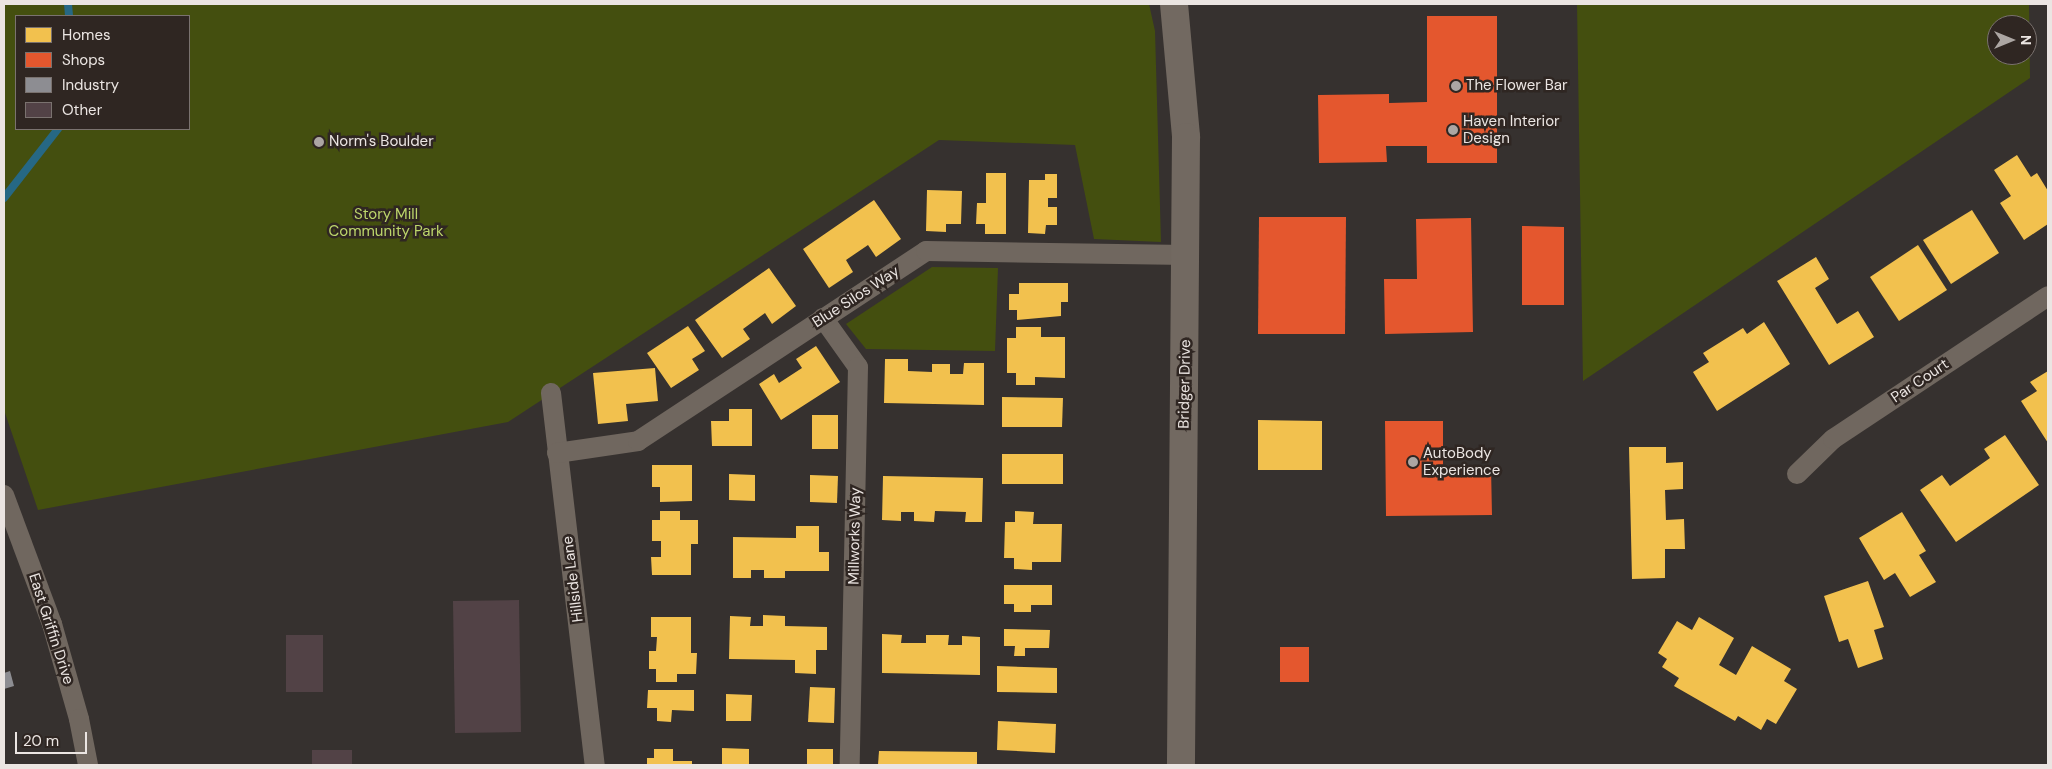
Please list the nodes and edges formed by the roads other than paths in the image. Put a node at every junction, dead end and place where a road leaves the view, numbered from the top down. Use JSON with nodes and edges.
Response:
{"nodes":[{"id":1,"x":1174,"y":4,"type":"edge"},
{"id":2,"x":1187,"y":256,"type":"junction"},
{"id":3,"x":2048,"y":296,"type":"edge"},
{"id":4,"x":823,"y":318,"type":"junction"},
{"id":5,"x":550,"y":393,"type":"dead end"},
{"id":6,"x":557,"y":454,"type":"junction"},
{"id":7,"x":1797,"y":474,"type":"dead end"},
{"id":8,"x":4,"y":495,"type":"edge"},
{"id":9,"x":88,"y":765,"type":"edge"},
{"id":10,"x":595,"y":765,"type":"edge"},
{"id":11,"x":850,"y":765,"type":"edge"},
{"id":12,"x":1181,"y":765,"type":"edge"}],
"edges":[{"from":1,"to":2,"type":"main road","name":"Bridger Drive"},
{"from":2,"to":4,"type":"street","name":"Blue Silos Way"},
{"from":2,"to":12,"type":"main road","name":"Bridger Drive"},
{"from":3,"to":7,"type":"street","name":"Par Court"},
{"from":4,"to":6,"type":"street","name":"Blue Silos Way"},
{"from":4,"to":11,"type":"street","name":"Millworks Way"},
{"from":5,"to":6,"type":"street","name":"Hillside Lane"},
{"from":6,"to":10,"type":"street","name":"Hillside Lane"},
{"from":8,"to":9,"type":"street","name":"East Griffin Drive"}]}
